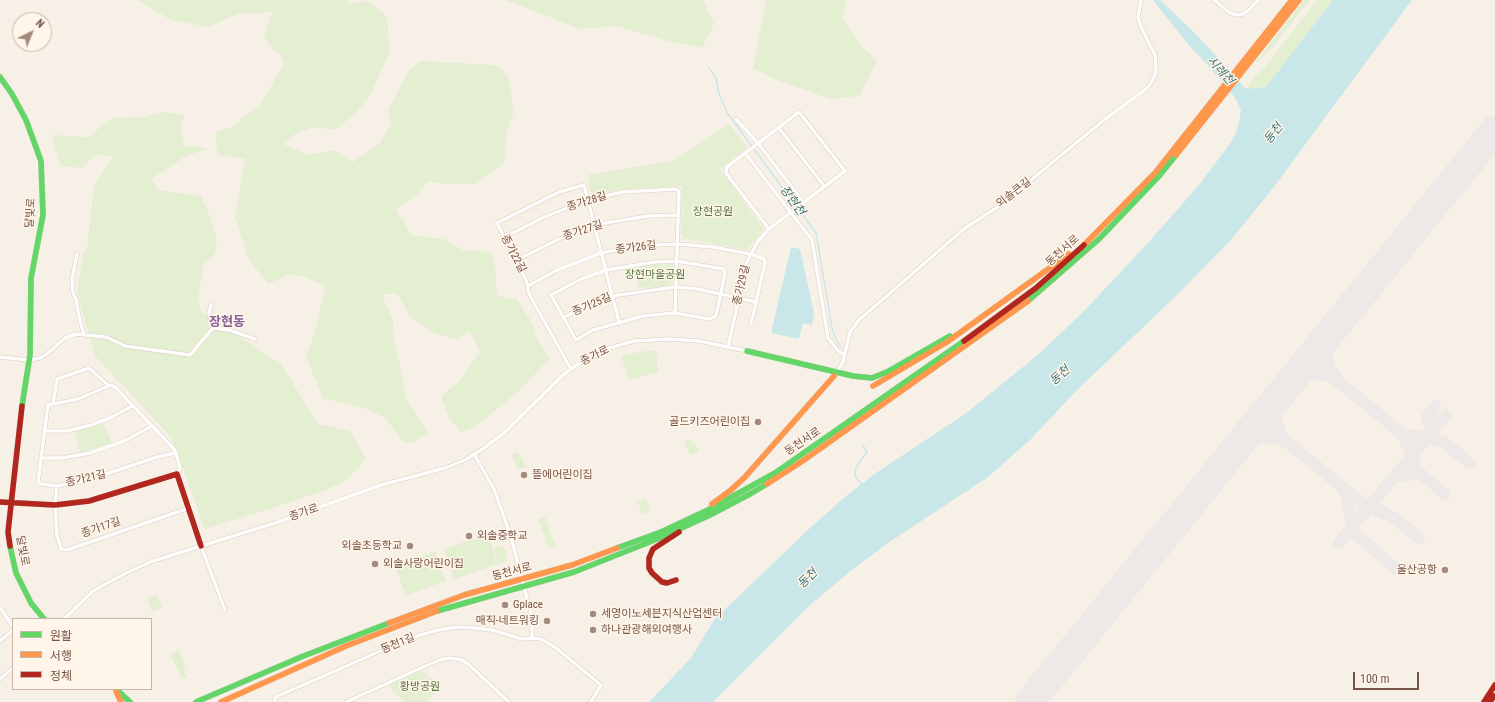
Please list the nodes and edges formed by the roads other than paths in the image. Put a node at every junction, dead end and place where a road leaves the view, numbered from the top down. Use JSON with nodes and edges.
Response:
{"nodes":[{"id":1,"x":1141,"y":0,"type":"edge"},
{"id":2,"x":1214,"y":0,"type":"edge"},
{"id":3,"x":1258,"y":0,"type":"edge"},
{"id":4,"x":1292,"y":0,"type":"edge"},
{"id":5,"x":1299,"y":0,"type":"edge"},
{"id":6,"x":1243,"y":66,"type":"junction"},
{"id":7,"x":0,"y":77,"type":"edge"},
{"id":8,"x":1210,"y":108,"type":"junction"},
{"id":9,"x":736,"y":119,"type":"dead end"},
{"id":10,"x":779,"y":128,"type":"junction"},
{"id":11,"x":757,"y":144,"type":"junction"},
{"id":12,"x":746,"y":152,"type":"junction"},
{"id":13,"x":825,"y":187,"type":"junction"},
{"id":14,"x":587,"y":200,"type":"junction"},
{"id":15,"x":802,"y":204,"type":"junction"},
{"id":16,"x":792,"y":212,"type":"junction"},
{"id":17,"x":678,"y":215,"type":"junction"},
{"id":18,"x":593,"y":225,"type":"junction"},
{"id":19,"x":769,"y":229,"type":"junction"},
{"id":20,"x":1095,"y":235,"type":"junction"},
{"id":21,"x":504,"y":237,"type":"junction"},
{"id":22,"x":678,"y":244,"type":"junction"},
{"id":23,"x":601,"y":253,"type":"junction"},
{"id":24,"x":77,"y":254,"type":"dead end"},
{"id":25,"x":750,"y":254,"type":"junction"},
{"id":26,"x":517,"y":260,"type":"junction"},
{"id":27,"x":676,"y":261,"type":"junction"},
{"id":28,"x":606,"y":270,"type":"junction"},
{"id":29,"x":528,"y":286,"type":"junction"},
{"id":30,"x":675,"y":287,"type":"junction"},
{"id":31,"x":720,"y":294,"type":"junction"},
{"id":32,"x":612,"y":296,"type":"junction"},
{"id":33,"x":739,"y":298,"type":"junction"},
{"id":34,"x":756,"y":302,"type":"junction"},
{"id":35,"x":211,"y":305,"type":"dead end"},
{"id":36,"x":675,"y":313,"type":"junction"},
{"id":37,"x":983,"y":316,"type":"junction"},
{"id":38,"x":564,"y":318,"type":"junction"},
{"id":39,"x":618,"y":322,"type":"junction"},
{"id":40,"x":751,"y":324,"type":"dead end"},
{"id":41,"x":213,"y":328,"type":"junction"},
{"id":42,"x":84,"y":335,"type":"junction"},
{"id":43,"x":255,"y":339,"type":"dead end"},
{"id":44,"x":728,"y":347,"type":"junction"},
{"id":45,"x":747,"y":351,"type":"joint"},
{"id":46,"x":844,"y":354,"type":"junction"},
{"id":47,"x":0,"y":357,"type":"edge"},
{"id":48,"x":30,"y":360,"type":"junction"},
{"id":49,"x":571,"y":369,"type":"junction"},
{"id":50,"x":836,"y":374,"type":"joint"},
{"id":51,"x":110,"y":386,"type":"junction"},
{"id":52,"x":873,"y":386,"type":"dead end"},
{"id":53,"x":53,"y":404,"type":"junction"},
{"id":54,"x":132,"y":406,"type":"junction"},
{"id":55,"x":152,"y":426,"type":"junction"},
{"id":56,"x":45,"y":431,"type":"junction"},
{"id":57,"x":176,"y":453,"type":"junction"},
{"id":58,"x":474,"y":454,"type":"junction"},
{"id":59,"x":42,"y":458,"type":"junction"},
{"id":60,"x":177,"y":474,"type":"junction"},
{"id":61,"x":57,"y":486,"type":"junction"},
{"id":62,"x":0,"y":502,"type":"edge"},
{"id":63,"x":11,"y":503,"type":"junction"},
{"id":64,"x":55,"y":505,"type":"junction"},
{"id":65,"x":189,"y":508,"type":"junction"},
{"id":66,"x":710,"y":515,"type":"junction"},
{"id":67,"x":692,"y":518,"type":"junction"},
{"id":68,"x":201,"y":546,"type":"junction"},
{"id":69,"x":522,"y":579,"type":"junction"},
{"id":70,"x":676,"y":580,"type":"dead end"},
{"id":71,"x":524,"y":586,"type":"junction"},
{"id":72,"x":0,"y":607,"type":"edge"},
{"id":73,"x":225,"y":610,"type":"dead end"},
{"id":74,"x":43,"y":618,"type":"edge"},
{"id":75,"x":65,"y":618,"type":"edge"},
{"id":76,"x":12,"y":627,"type":"edge"},
{"id":77,"x":12,"y":630,"type":"edge"},
{"id":78,"x":532,"y":638,"type":"junction"},
{"id":79,"x":0,"y":641,"type":"edge"},
{"id":80,"x":12,"y":669,"type":"edge"},
{"id":81,"x":0,"y":679,"type":"edge"},
{"id":82,"x":1495,"y":685,"type":"edge"},
{"id":83,"x":115,"y":690,"type":"edge"},
{"id":84,"x":116,"y":690,"type":"edge"},
{"id":85,"x":1494,"y":696,"type":"edge"},
{"id":86,"x":120,"y":700,"type":"edge"},
{"id":87,"x":275,"y":701,"type":"edge"},
{"id":88,"x":130,"y":702,"type":"edge"},
{"id":89,"x":196,"y":702,"type":"edge"},
{"id":90,"x":221,"y":702,"type":"edge"},
{"id":91,"x":346,"y":702,"type":"edge"},
{"id":92,"x":509,"y":702,"type":"edge"},
{"id":93,"x":591,"y":702,"type":"edge"},
{"id":94,"x":1484,"y":702,"type":"edge"},
{"id":95,"x":1490,"y":702,"type":"edge"}],
"edges":[{"from":1,"to":46,"type":"street","name":"외솔큰길"},
{"from":2,"to":3,"type":"street"},
{"from":4,"to":6,"type":"main road","name":"동천서로"},
{"from":5,"to":6,"type":"main road","name":"동천서로"},
{"from":6,"to":8,"type":"main road","name":"동천서로"},
{"from":7,"to":48,"type":"main road","name":"달빛로"},
{"from":8,"to":20,"type":"main road","name":"동천서로"},
{"from":8,"to":66,"type":"main road","name":"동천서로"},
{"from":9,"to":11,"type":"street"},
{"from":10,"to":11,"type":"street","name":"종가29길"},
{"from":10,"to":13,"type":"street"},
{"from":10,"to":13,"type":"street","name":"종가29길"},
{"from":11,"to":12,"type":"street","name":"종가29길"},
{"from":11,"to":15,"type":"street"},
{"from":12,"to":16,"type":"street"},
{"from":12,"to":19,"type":"street","name":"종가29길"},
{"from":13,"to":15,"type":"street","name":"종가29길"},
{"from":14,"to":17,"type":"street","name":"종가28길"},
{"from":14,"to":18,"type":"street"},
{"from":14,"to":21,"type":"street","name":"종가28길"},
{"from":14,"to":21,"type":"street","name":"종가22길"},
{"from":15,"to":16,"type":"street","name":"종가29길"},
{"from":16,"to":19,"type":"street","name":"종가29길"},
{"from":16,"to":46,"type":"street"},
{"from":17,"to":18,"type":"street","name":"종가27길"},
{"from":17,"to":22,"type":"street"},
{"from":18,"to":23,"type":"street"},
{"from":18,"to":26,"type":"street","name":"종가27길"},
{"from":19,"to":25,"type":"street","name":"종가29길"},
{"from":20,"to":37,"type":"main road"},
{"from":20,"to":67,"type":"main road","name":"동천서로"},
{"from":21,"to":26,"type":"street","name":"종가22길"},
{"from":22,"to":23,"type":"street","name":"종가26길"},
{"from":22,"to":25,"type":"street","name":"종가26길"},
{"from":22,"to":27,"type":"street"},
{"from":23,"to":28,"type":"street"},
{"from":23,"to":29,"type":"street","name":"종가26길"},
{"from":24,"to":42,"type":"street"},
{"from":25,"to":33,"type":"street","name":"종가29길"},
{"from":25,"to":34,"type":"street"},
{"from":26,"to":29,"type":"street","name":"종가22길"},
{"from":27,"to":28,"type":"street"},
{"from":27,"to":30,"type":"street"},
{"from":27,"to":31,"type":"street"},
{"from":28,"to":32,"type":"street"},
{"from":28,"to":38,"type":"street"},
{"from":29,"to":49,"type":"street","name":"종가22길"},
{"from":30,"to":31,"type":"street","name":"종가25길"},
{"from":30,"to":32,"type":"street","name":"종가25길"},
{"from":30,"to":36,"type":"street"},
{"from":31,"to":33,"type":"street","name":"종가25길"},
{"from":31,"to":36,"type":"street","name":"종가25길"},
{"from":32,"to":38,"type":"street","name":"종가25길"},
{"from":32,"to":39,"type":"street"},
{"from":33,"to":34,"type":"street","name":"종가25길"},
{"from":33,"to":44,"type":"street","name":"종가29길"},
{"from":34,"to":40,"type":"street"},
{"from":35,"to":41,"type":"street"},
{"from":36,"to":39,"type":"street","name":"종가25길"},
{"from":37,"to":45,"type":"main road"},
{"from":37,"to":52,"type":"main road"},
{"from":38,"to":39,"type":"street","name":"종가25길"},
{"from":41,"to":42,"type":"street"},
{"from":41,"to":43,"type":"street"},
{"from":42,"to":48,"type":"street"},
{"from":44,"to":45,"type":"street","name":"종가로"},
{"from":44,"to":49,"type":"street","name":"종가로"},
{"from":46,"to":50,"type":"street","name":"외솔큰길"},
{"from":47,"to":48,"type":"street"},
{"from":48,"to":63,"type":"main road","name":"달빛로"},
{"from":49,"to":58,"type":"street","name":"종가로"},
{"from":50,"to":67,"type":"main road"},
{"from":51,"to":53,"type":"street"},
{"from":51,"to":53,"type":"street"},
{"from":51,"to":54,"type":"street"},
{"from":53,"to":56,"type":"street","name":"종가21길"},
{"from":54,"to":55,"type":"street"},
{"from":54,"to":56,"type":"street"},
{"from":55,"to":57,"type":"street"},
{"from":55,"to":59,"type":"street"},
{"from":56,"to":59,"type":"street","name":"종가21길"},
{"from":57,"to":60,"type":"street"},
{"from":57,"to":61,"type":"street","name":"종가21길"},
{"from":58,"to":68,"type":"street","name":"종가로"},
{"from":58,"to":69,"type":"street"},
{"from":59,"to":61,"type":"street","name":"종가21길"},
{"from":60,"to":64,"type":"main road"},
{"from":60,"to":65,"type":"main road"},
{"from":61,"to":64,"type":"street"},
{"from":62,"to":63,"type":"main road"},
{"from":63,"to":64,"type":"main road"},
{"from":63,"to":74,"type":"main road","name":"달빛로"},
{"from":64,"to":65,"type":"street","name":"종가17길"},
{"from":65,"to":68,"type":"main road"},
{"from":66,"to":70,"type":"main road"},
{"from":66,"to":71,"type":"main road","name":"동천서로"},
{"from":67,"to":69,"type":"main road","name":"동천서로"},
{"from":68,"to":73,"type":"street"},
{"from":68,"to":75,"type":"street","name":"종가로"},
{"from":69,"to":71,"type":"street"},
{"from":69,"to":89,"type":"main road","name":"동천서로"},
{"from":71,"to":78,"type":"street"},
{"from":71,"to":90,"type":"main road","name":"동천서로"},
{"from":72,"to":76,"type":"street"},
{"from":77,"to":79,"type":"street"},
{"from":78,"to":87,"type":"street","name":"동천1길"},
{"from":78,"to":93,"type":"street","name":"동천1길"},
{"from":80,"to":81,"type":"street"},
{"from":82,"to":94,"type":"main road"},
{"from":83,"to":86,"type":"main road"},
{"from":84,"to":88,"type":"main road"},
{"from":85,"to":95,"type":"main road"},
{"from":91,"to":92,"type":"street"}]}
